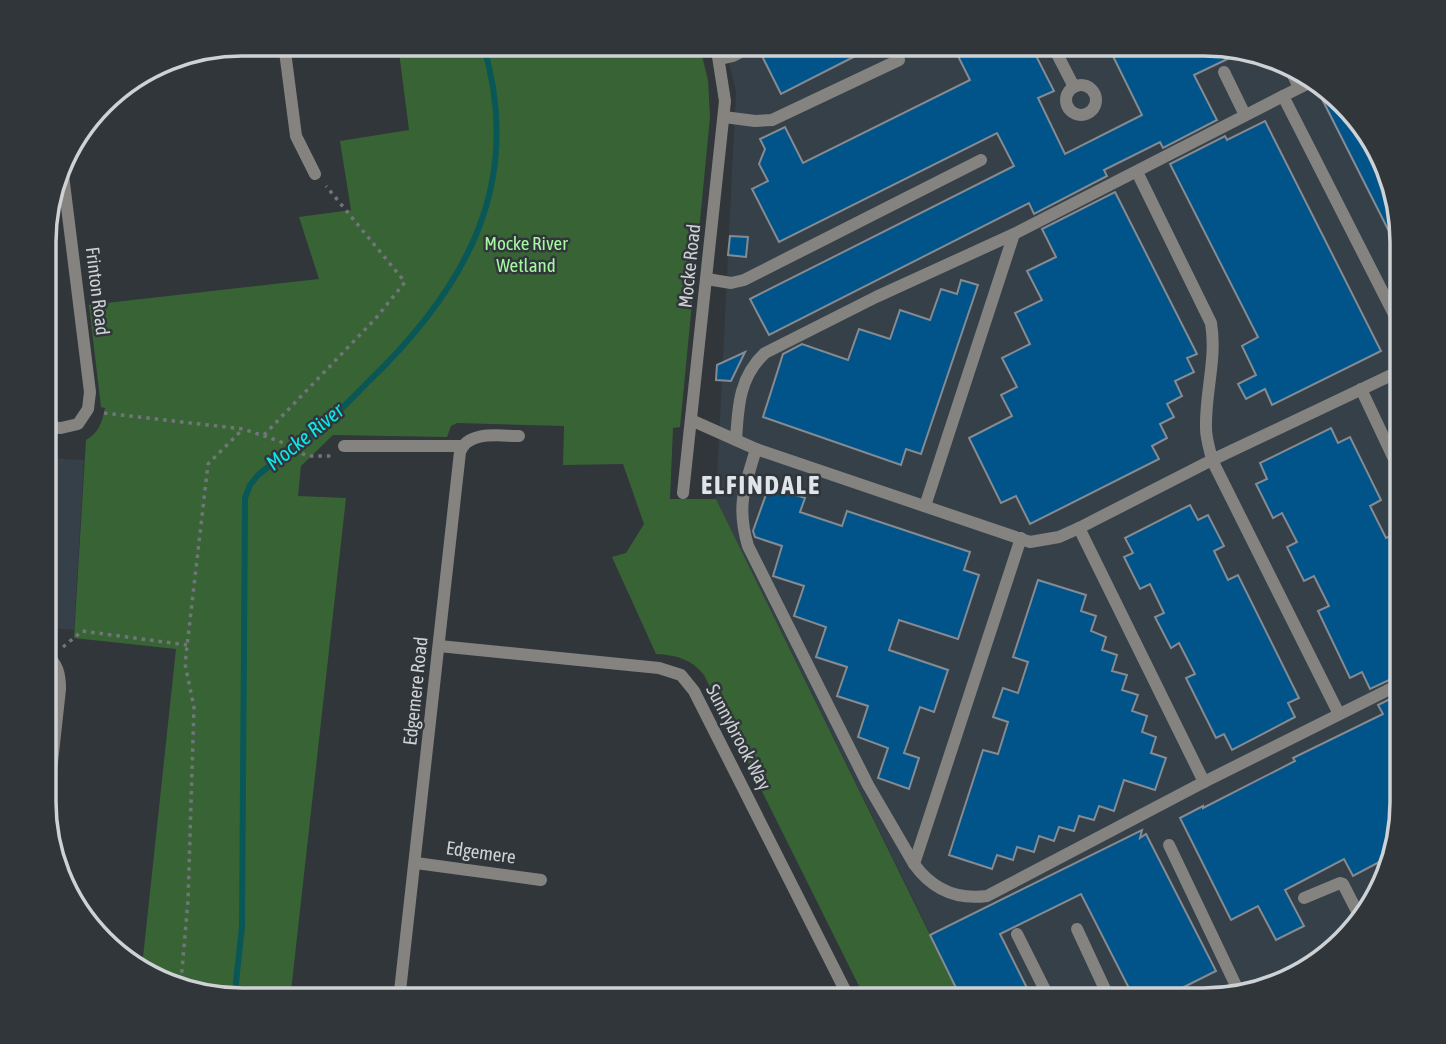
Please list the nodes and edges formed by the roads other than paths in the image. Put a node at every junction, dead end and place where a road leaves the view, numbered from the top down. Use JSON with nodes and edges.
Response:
{"nodes":[{"id":1,"x":286,"y":56,"type":"edge"},
{"id":2,"x":719,"y":56,"type":"edge"},
{"id":3,"x":726,"y":56,"type":"edge"},
{"id":4,"x":1058,"y":56,"type":"edge"},
{"id":5,"x":720,"y":59,"type":"junction"},
{"id":6,"x":899,"y":60,"type":"dead end"},
{"id":7,"x":1224,"y":72,"type":"dead end"},
{"id":8,"x":1296,"y":80,"type":"edge"},
{"id":9,"x":1304,"y":86,"type":"edge"},
{"id":10,"x":1074,"y":88,"type":"dead end"},
{"id":11,"x":1300,"y":88,"type":"junction"},
{"id":12,"x":1283,"y":96,"type":"junction"},
{"id":13,"x":1245,"y":115,"type":"junction"},
{"id":14,"x":724,"y":117,"type":"junction"},
{"id":15,"x":981,"y":160,"type":"dead end"},
{"id":16,"x":1137,"y":172,"type":"junction"},
{"id":17,"x":315,"y":174,"type":"road end"},
{"id":18,"x":65,"y":187,"type":"edge"},
{"id":19,"x":1014,"y":234,"type":"junction"},
{"id":20,"x":707,"y":279,"type":"junction"},
{"id":21,"x":1390,"y":306,"type":"edge"},
{"id":22,"x":1390,"y":376,"type":"edge"},
{"id":23,"x":1361,"y":389,"type":"junction"},
{"id":24,"x":691,"y":420,"type":"junction"},
{"id":25,"x":56,"y":427,"type":"edge"},
{"id":26,"x":519,"y":436,"type":"dead end"},
{"id":27,"x":736,"y":440,"type":"junction"},
{"id":28,"x":344,"y":446,"type":"road end"},
{"id":29,"x":463,"y":446,"type":"junction"},
{"id":30,"x":756,"y":449,"type":"junction"},
{"id":31,"x":1390,"y":451,"type":"edge"},
{"id":32,"x":1212,"y":460,"type":"junction"},
{"id":33,"x":683,"y":492,"type":"dead end"},
{"id":34,"x":925,"y":506,"type":"junction"},
{"id":35,"x":1079,"y":528,"type":"junction"},
{"id":36,"x":1021,"y":538,"type":"junction"},
{"id":37,"x":439,"y":646,"type":"junction"},
{"id":38,"x":56,"y":670,"type":"edge"},
{"id":39,"x":1390,"y":689,"type":"edge"},
{"id":40,"x":1339,"y":714,"type":"junction"},
{"id":41,"x":56,"y":726,"type":"edge"},
{"id":42,"x":1204,"y":782,"type":"junction"},
{"id":43,"x":1169,"y":845,"type":"dead end"},
{"id":44,"x":416,"y":863,"type":"junction"},
{"id":45,"x":914,"y":864,"type":"junction"},
{"id":46,"x":541,"y":880,"type":"dead end"},
{"id":47,"x":1304,"y":898,"type":"dead end"},
{"id":48,"x":1356,"y":908,"type":"edge"},
{"id":49,"x":1077,"y":929,"type":"dead end"},
{"id":50,"x":1017,"y":934,"type":"dead end"},
{"id":51,"x":1235,"y":985,"type":"edge"},
{"id":52,"x":400,"y":988,"type":"edge"},
{"id":53,"x":844,"y":988,"type":"edge"},
{"id":54,"x":1045,"y":988,"type":"edge"},
{"id":55,"x":1104,"y":988,"type":"edge"}],
"edges":[{"from":1,"to":17,"type":"street"},
{"from":2,"to":5,"type":"street","name":"Mocke Road"},
{"from":3,"to":5,"type":"street"},
{"from":4,"to":10,"type":"street"},
{"from":5,"to":14,"type":"street","name":"Mocke Road"},
{"from":6,"to":14,"type":"street"},
{"from":7,"to":13,"type":"street"},
{"from":8,"to":11,"type":"street"},
{"from":9,"to":11,"type":"street"},
{"from":11,"to":12,"type":"street"},
{"from":12,"to":13,"type":"street"},
{"from":12,"to":21,"type":"street"},
{"from":13,"to":16,"type":"street"},
{"from":14,"to":20,"type":"street","name":"Mocke Road"},
{"from":15,"to":20,"type":"street"},
{"from":16,"to":19,"type":"street"},
{"from":16,"to":32,"type":"street"},
{"from":18,"to":25,"type":"street","name":"Frinton Road"},
{"from":19,"to":27,"type":"street"},
{"from":19,"to":34,"type":"street"},
{"from":20,"to":24,"type":"street","name":"Mocke Road"},
{"from":22,"to":23,"type":"street"},
{"from":23,"to":31,"type":"street"},
{"from":23,"to":32,"type":"street"},
{"from":24,"to":27,"type":"street"},
{"from":24,"to":33,"type":"street","name":"Mocke Road"},
{"from":26,"to":29,"type":"street"},
{"from":27,"to":30,"type":"street"},
{"from":28,"to":29,"type":"street"},
{"from":29,"to":37,"type":"street","name":"Edgemere Road"},
{"from":30,"to":34,"type":"street"},
{"from":30,"to":45,"type":"street"},
{"from":32,"to":35,"type":"street"},
{"from":32,"to":40,"type":"street"},
{"from":34,"to":36,"type":"street"},
{"from":35,"to":36,"type":"street"},
{"from":35,"to":42,"type":"street"},
{"from":36,"to":45,"type":"street"},
{"from":37,"to":44,"type":"street","name":"Edgemere Road"},
{"from":37,"to":53,"type":"street","name":"Sunnybrook Way"},
{"from":38,"to":41,"type":"street"},
{"from":39,"to":40,"type":"street"},
{"from":40,"to":42,"type":"street"},
{"from":42,"to":45,"type":"street"},
{"from":43,"to":51,"type":"street"},
{"from":44,"to":46,"type":"street","name":"Edgemere"},
{"from":44,"to":52,"type":"street","name":"Edgemere Road"},
{"from":47,"to":48,"type":"street"},
{"from":49,"to":55,"type":"street"},
{"from":50,"to":54,"type":"street"}]}
